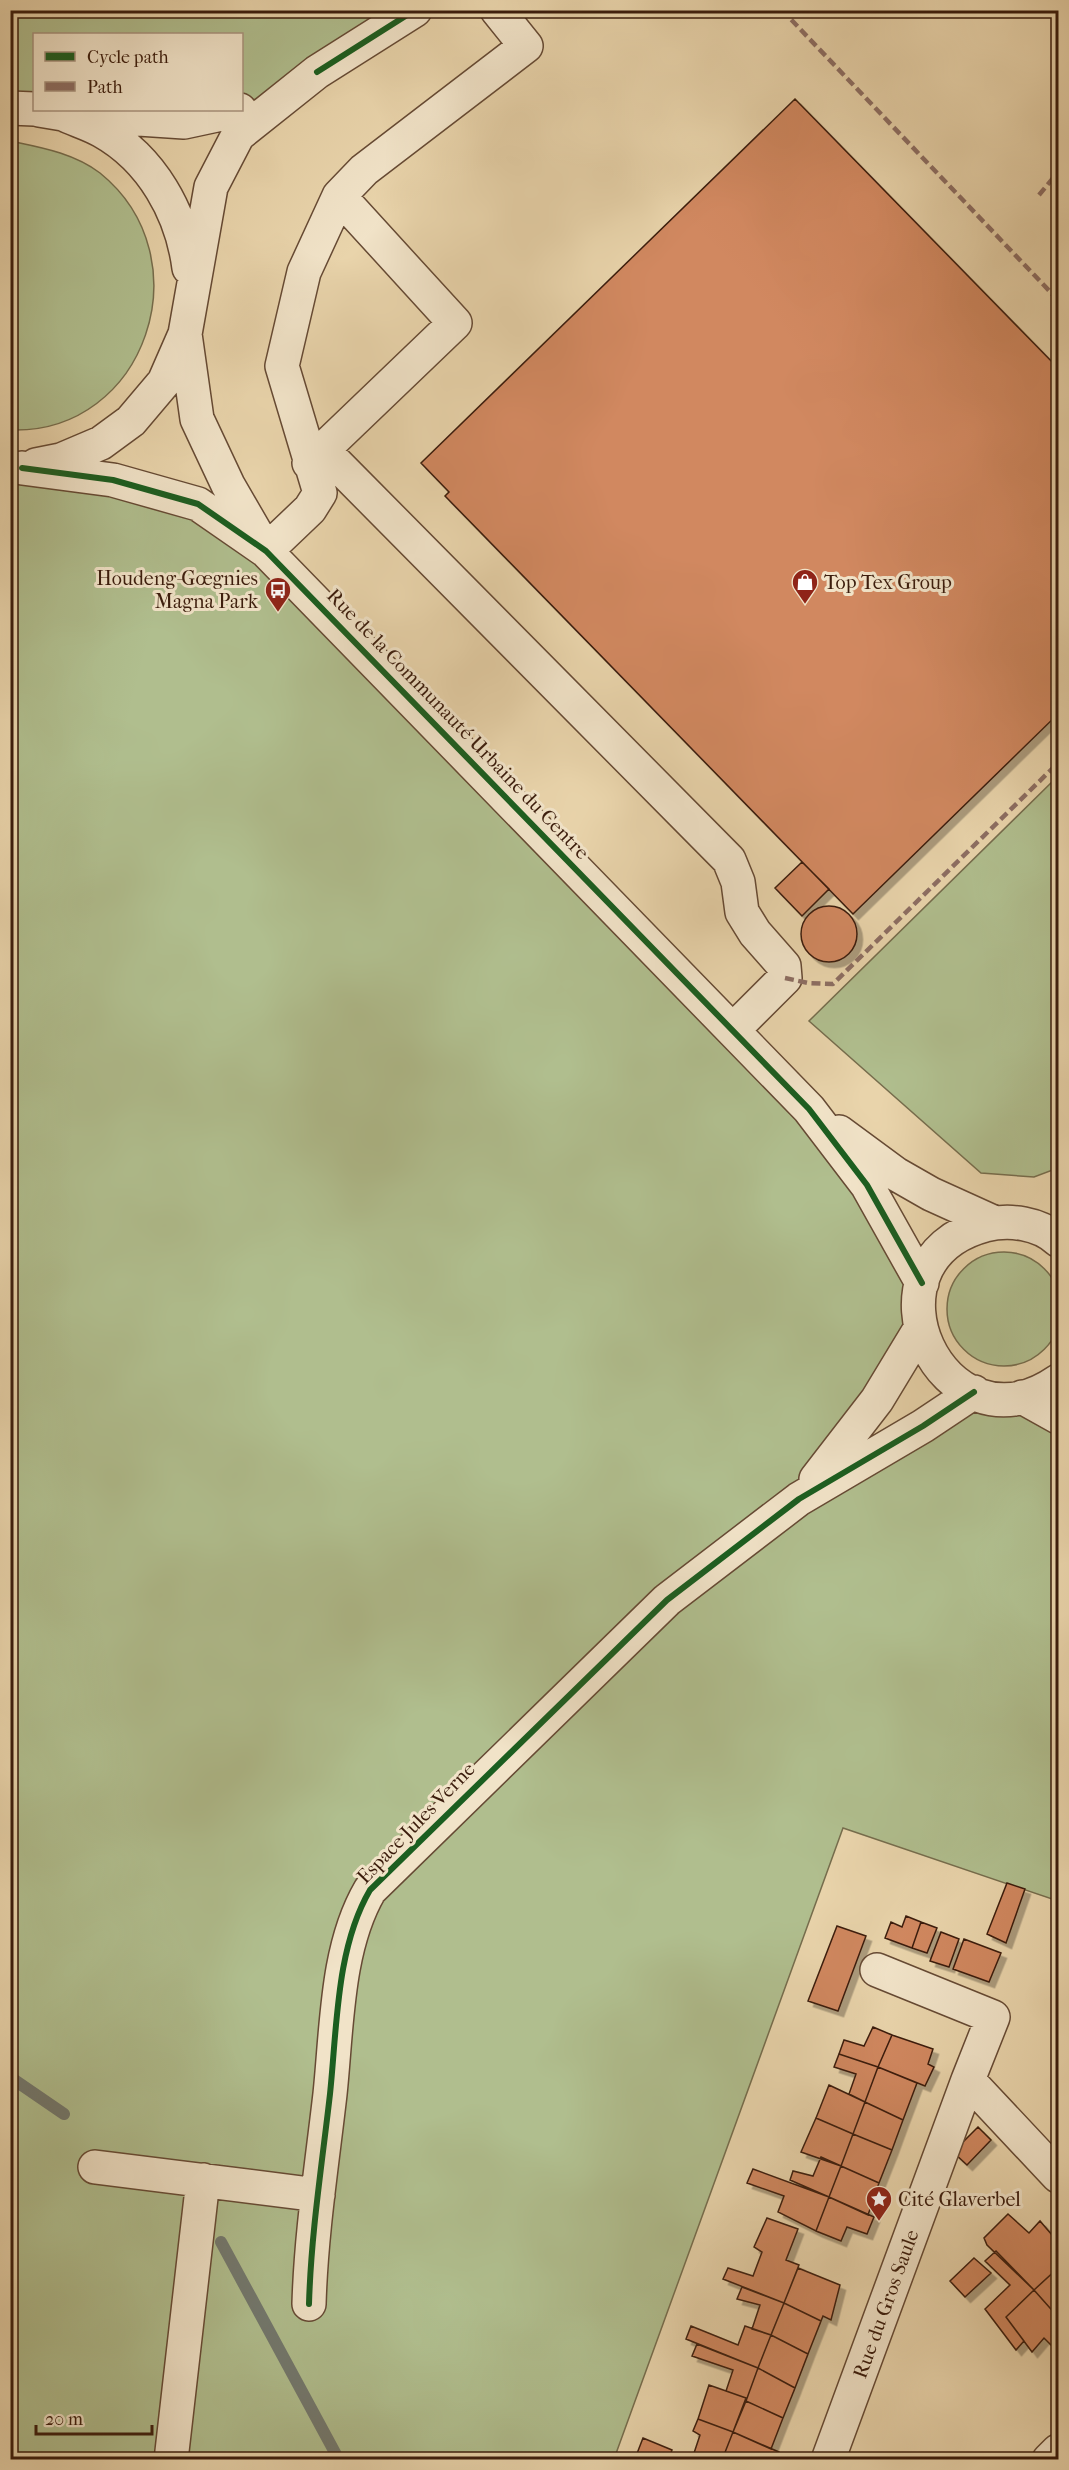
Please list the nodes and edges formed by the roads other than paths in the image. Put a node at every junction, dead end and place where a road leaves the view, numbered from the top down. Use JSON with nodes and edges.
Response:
{"nodes":[{"id":1,"x":415,"y":10,"type":"edge"},
{"id":2,"x":497,"y":10,"type":"edge"},
{"id":3,"x":317,"y":72,"type":"junction"},
{"id":4,"x":243,"y":108,"type":"edge"},
{"id":5,"x":40,"y":111,"type":"edge"},
{"id":6,"x":63,"y":111,"type":"edge"},
{"id":7,"x":232,"y":111,"type":"edge"},
{"id":8,"x":339,"y":196,"type":"junction"},
{"id":9,"x":192,"y":288,"type":"junction"},
{"id":10,"x":185,"y":334,"type":"junction"},
{"id":11,"x":316,"y":456,"type":"junction"},
{"id":12,"x":16,"y":467,"type":"edge"},
{"id":13,"x":266,"y":551,"type":"junction"},
{"id":14,"x":733,"y":1030,"type":"junction"},
{"id":15,"x":809,"y":1109,"type":"junction"},
{"id":16,"x":1059,"y":1209,"type":"edge"},
{"id":17,"x":995,"y":1222,"type":"junction"},
{"id":18,"x":1028,"y":1224,"type":"junction"},
{"id":19,"x":1059,"y":1240,"type":"edge"},
{"id":20,"x":922,"y":1283,"type":"junction"},
{"id":21,"x":920,"y":1329,"type":"junction"},
{"id":22,"x":1059,"y":1381,"type":"edge"},
{"id":23,"x":974,"y":1392,"type":"junction"},
{"id":24,"x":1022,"y":1397,"type":"junction"},
{"id":25,"x":1059,"y":1417,"type":"edge"},
{"id":26,"x":799,"y":1498,"type":"junction"},
{"id":27,"x":877,"y":1970,"type":"dead end"},
{"id":28,"x":968,"y":2080,"type":"junction"},
{"id":29,"x":95,"y":2167,"type":"dead end"},
{"id":30,"x":1059,"y":2176,"type":"edge"},
{"id":31,"x":202,"y":2180,"type":"junction"},
{"id":32,"x":318,"y":2195,"type":"junction"},
{"id":33,"x":309,"y":2304,"type":"dead end"},
{"id":34,"x":1059,"y":2451,"type":"edge"},
{"id":35,"x":171,"y":2460,"type":"edge"},
{"id":36,"x":828,"y":2460,"type":"edge"},
{"id":37,"x":1049,"y":2460,"type":"edge"}],
"edges":[{"from":1,"to":3,"type":"street"},
{"from":2,"to":8,"type":"street"},
{"from":3,"to":4,"type":"street"},
{"from":3,"to":9,"type":"street"},
{"from":5,"to":9,"type":"street"},
{"from":6,"to":7,"type":"street"},
{"from":8,"to":11,"type":"street"},
{"from":8,"to":11,"type":"street"},
{"from":9,"to":10,"type":"street"},
{"from":10,"to":12,"type":"street"},
{"from":10,"to":13,"type":"street","name":"Rue de la Communauté Urbaine du Centre"},
{"from":11,"to":13,"type":"street"},
{"from":11,"to":14,"type":"street"},
{"from":12,"to":13,"type":"street","name":"Rue de la Communauté Urbaine du Centre"},
{"from":13,"to":14,"type":"street","name":"Rue de la Communauté Urbaine du Centre"},
{"from":14,"to":15,"type":"street","name":"Rue de la Communauté Urbaine du Centre"},
{"from":15,"to":17,"type":"street"},
{"from":15,"to":20,"type":"street"},
{"from":16,"to":18,"type":"street"},
{"from":17,"to":18,"type":"street"},
{"from":17,"to":20,"type":"street"},
{"from":18,"to":19,"type":"street"},
{"from":20,"to":21,"type":"street"},
{"from":21,"to":23,"type":"street"},
{"from":21,"to":26,"type":"street"},
{"from":22,"to":24,"type":"street"},
{"from":23,"to":24,"type":"street"},
{"from":23,"to":26,"type":"street"},
{"from":24,"to":25,"type":"street"},
{"from":26,"to":32,"type":"street","name":"Espace Jules Verne"},
{"from":27,"to":28,"type":"street","name":"Rue du Gros Saule"},
{"from":28,"to":30,"type":"street"},
{"from":28,"to":36,"type":"street","name":"Rue du Gros Saule"},
{"from":29,"to":31,"type":"street"},
{"from":31,"to":32,"type":"street"},
{"from":31,"to":35,"type":"street"},
{"from":32,"to":33,"type":"street","name":"Espace Jules Verne"},
{"from":34,"to":37,"type":"street"}]}
